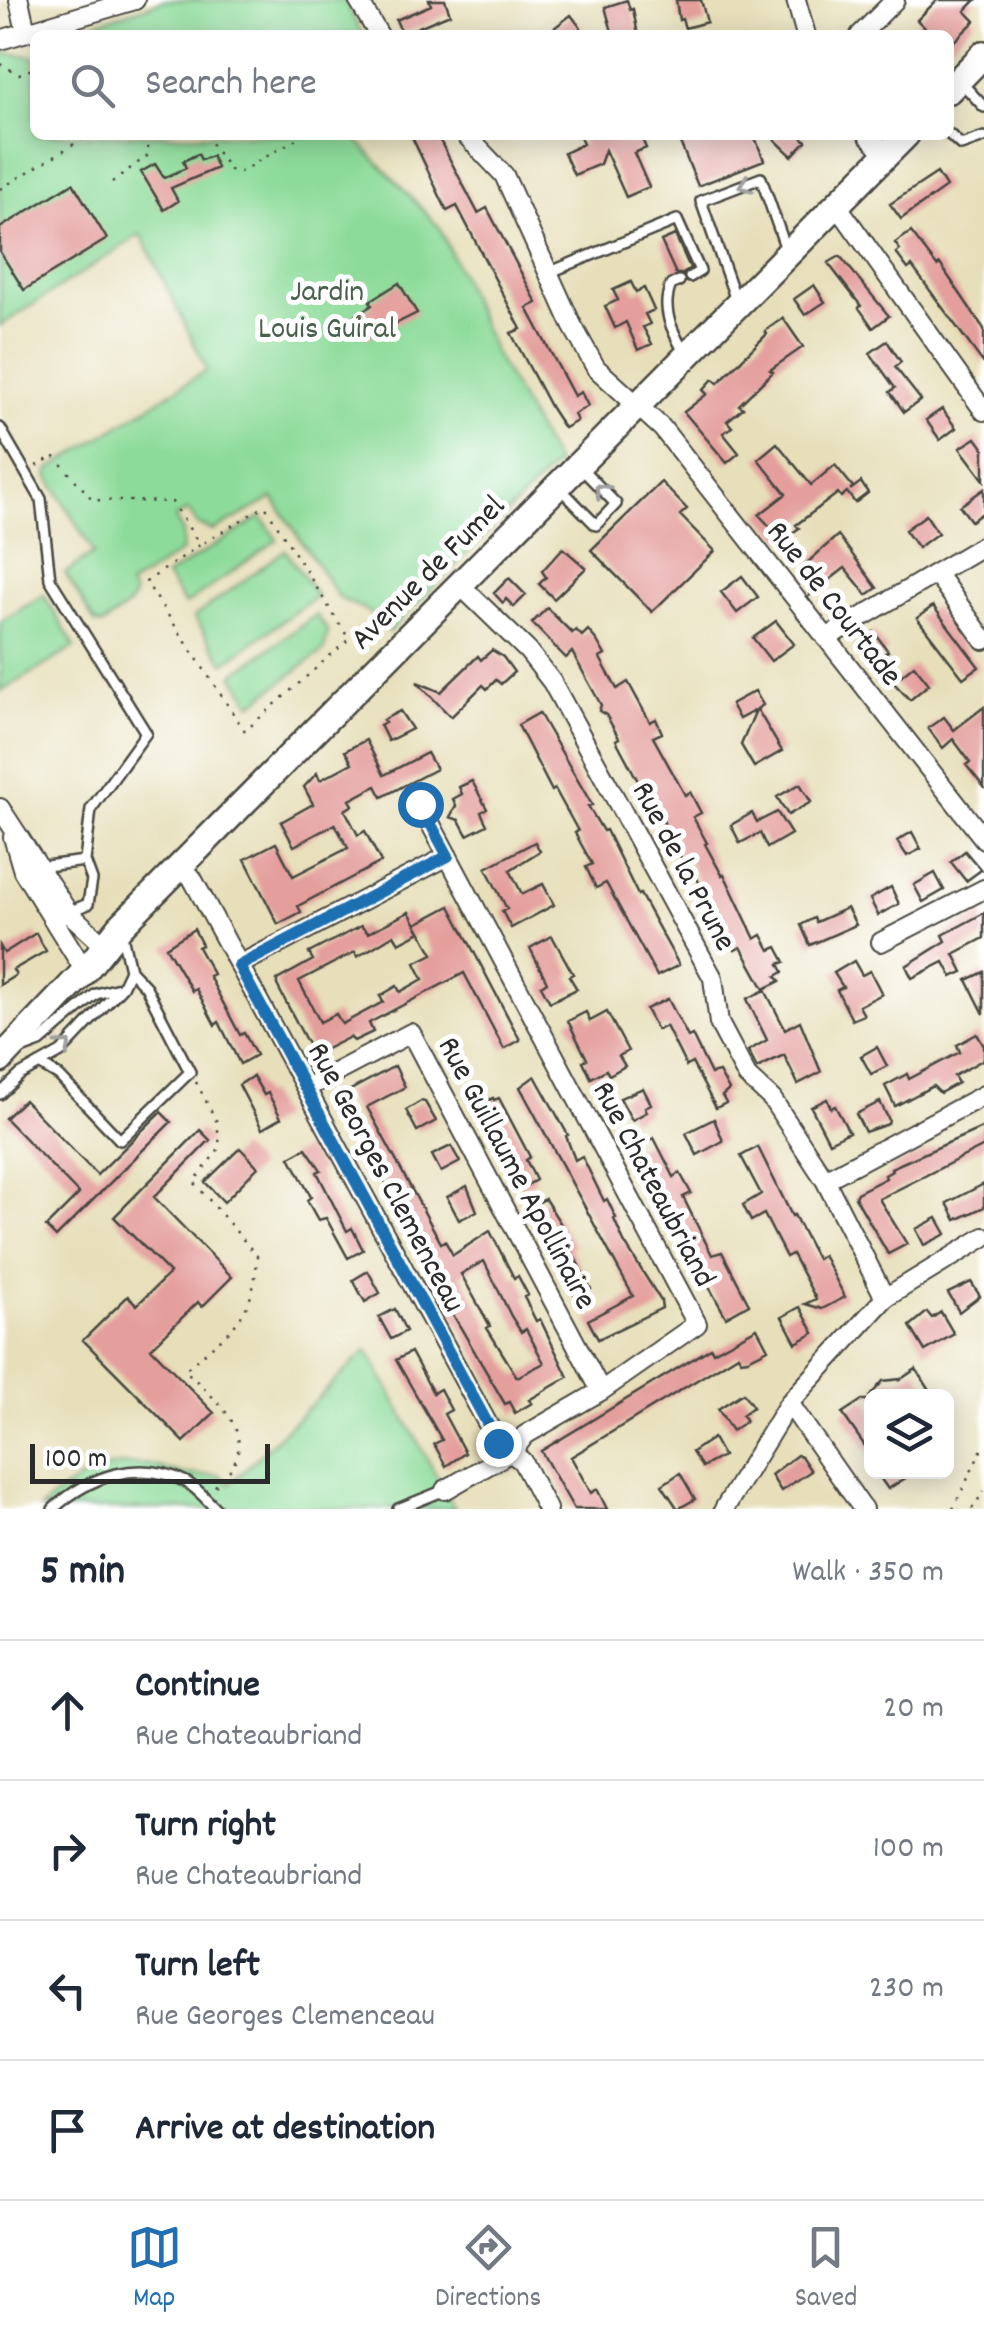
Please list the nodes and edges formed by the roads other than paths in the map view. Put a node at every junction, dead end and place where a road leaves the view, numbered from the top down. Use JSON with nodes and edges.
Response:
{"nodes":[{"id":1,"x":19,"y":0,"type":"edge"},
{"id":2,"x":135,"y":0,"type":"edge"},
{"id":3,"x":358,"y":0,"type":"edge"},
{"id":4,"x":796,"y":0,"type":"edge"},
{"id":5,"x":896,"y":0,"type":"edge"},
{"id":6,"x":33,"y":30,"type":"edge"},
{"id":7,"x":376,"y":30,"type":"edge"},
{"id":8,"x":805,"y":30,"type":"edge"},
{"id":9,"x":865,"y":30,"type":"edge"},
{"id":10,"x":30,"y":31,"type":"edge"},
{"id":11,"x":26,"y":32,"type":"junction"},
{"id":12,"x":0,"y":40,"type":"edge"},
{"id":13,"x":984,"y":54,"type":"edge"},
{"id":14,"x":954,"y":85,"type":"edge"},
{"id":15,"x":984,"y":108,"type":"edge"},
{"id":16,"x":984,"y":137,"type":"edge"},
{"id":17,"x":954,"y":138,"type":"edge"},
{"id":18,"x":471,"y":140,"type":"edge"},
{"id":19,"x":872,"y":140,"type":"edge"},
{"id":20,"x":901,"y":140,"type":"edge"},
{"id":21,"x":886,"y":155,"type":"junction"},
{"id":22,"x":836,"y":205,"type":"junction"},
{"id":23,"x":788,"y":254,"type":"junction"},
{"id":24,"x":548,"y":273,"type":"junction"},
{"id":25,"x":738,"y":304,"type":"junction"},
{"id":26,"x":687,"y":357,"type":"junction"},
{"id":27,"x":639,"y":404,"type":"junction"},
{"id":28,"x":984,"y":410,"type":"edge"},
{"id":29,"x":0,"y":428,"type":"edge"},
{"id":30,"x":578,"y":464,"type":"junction"},
{"id":31,"x":557,"y":485,"type":"junction"},
{"id":32,"x":984,"y":545,"type":"edge"},
{"id":33,"x":936,"y":573,"type":"junction"},
{"id":34,"x":458,"y":584,"type":"junction"},
{"id":35,"x":826,"y":638,"type":"junction"},
{"id":36,"x":984,"y":640,"type":"edge"},
{"id":37,"x":420,"y":804,"type":"dead end"},
{"id":38,"x":4,"y":815,"type":"edge"},
{"id":39,"x":984,"y":840,"type":"edge"},
{"id":40,"x":448,"y":856,"type":"junction"},
{"id":41,"x":84,"y":860,"type":"junction"},
{"id":42,"x":39,"y":866,"type":"junction"},
{"id":43,"x":182,"y":866,"type":"junction"},
{"id":44,"x":33,"y":888,"type":"junction"},
{"id":45,"x":984,"y":889,"type":"edge"},
{"id":46,"x":68,"y":912,"type":"junction"},
{"id":47,"x":48,"y":914,"type":"junction"},
{"id":48,"x":112,"y":937,"type":"junction"},
{"id":49,"x":882,"y":942,"type":"dead end"},
{"id":50,"x":239,"y":966,"type":"junction"},
{"id":51,"x":130,"y":970,"type":"junction"},
{"id":52,"x":86,"y":971,"type":"junction"},
{"id":53,"x":122,"y":987,"type":"junction"},
{"id":54,"x":4,"y":1057,"type":"edge"},
{"id":55,"x":39,"y":1064,"type":"junction"},
{"id":56,"x":306,"y":1088,"type":"junction"},
{"id":57,"x":0,"y":1094,"type":"edge"},
{"id":58,"x":984,"y":1095,"type":"edge"},
{"id":59,"x":825,"y":1180,"type":"junction"},
{"id":60,"x":984,"y":1237,"type":"edge"},
{"id":61,"x":884,"y":1298,"type":"junction"},
{"id":62,"x":601,"y":1391,"type":"junction"},
{"id":63,"x":789,"y":1403,"type":"junction"},
{"id":64,"x":513,"y":1452,"type":"junction"},
{"id":65,"x":444,"y":1490,"type":"joint"},
{"id":66,"x":53,"y":1509,"type":"edge"},
{"id":67,"x":216,"y":1509,"type":"edge"},
{"id":68,"x":398,"y":1509,"type":"edge"},
{"id":69,"x":547,"y":1509,"type":"edge"},
{"id":70,"x":724,"y":1509,"type":"edge"},
{"id":71,"x":863,"y":1509,"type":"edge"}],
"edges":[{"from":1,"to":11,"type":"street"},
{"from":2,"to":6,"type":"street"},
{"from":3,"to":7,"type":"street"},
{"from":4,"to":8,"type":"street"},
{"from":5,"to":9,"type":"street"},
{"from":10,"to":11,"type":"street"},
{"from":11,"to":12,"type":"street"},
{"from":13,"to":14,"type":"main road"},
{"from":14,"to":15,"type":"lane"},
{"from":16,"to":17,"type":"lane"},
{"from":18,"to":24,"type":"street","name":"Rue de Courtade"},
{"from":19,"to":21,"type":"street"},
{"from":20,"to":21,"type":"main road","name":"Avenue de Fumel"},
{"from":21,"to":22,"type":"main road","name":"Avenue de Fumel"},
{"from":22,"to":23,"type":"main road","name":"Avenue de Fumel"},
{"from":22,"to":28,"type":"street"},
{"from":23,"to":25,"type":"main road","name":"Avenue de Fumel"},
{"from":23,"to":25,"type":"lane","one_way":true},
{"from":24,"to":26,"type":"lane"},
{"from":24,"to":27,"type":"street","name":"Rue de Courtade"},
{"from":25,"to":26,"type":"main road","name":"Avenue de Fumel"},
{"from":26,"to":27,"type":"main road","name":"Avenue de Fumel"},
{"from":27,"to":30,"type":"main road","name":"Avenue de Fumel"},
{"from":27,"to":35,"type":"street","name":"Rue de Courtade"},
{"from":29,"to":41,"type":"lane"},
{"from":30,"to":31,"type":"main road","name":"Avenue de Fumel"},
{"from":31,"to":30,"type":"lane","one_way":true},
{"from":31,"to":34,"type":"main road","name":"Avenue de Fumel"},
{"from":32,"to":33,"type":"street"},
{"from":33,"to":35,"type":"street"},
{"from":33,"to":36,"type":"street"},
{"from":34,"to":43,"type":"main road","name":"Avenue de Fumel"},
{"from":34,"to":59,"type":"street","name":"Rue de la Prune"},
{"from":35,"to":39,"type":"street","name":"Rue de Courtade"},
{"from":37,"to":40,"type":"street","name":"Rue Chateaubriand"},
{"from":38,"to":42,"type":"street"},
{"from":38,"to":44,"type":"street"},
{"from":40,"to":50,"type":"street"},
{"from":40,"to":62,"type":"street","name":"Rue Chateaubriand"},
{"from":41,"to":42,"type":"lane"},
{"from":41,"to":46,"type":"lane"},
{"from":42,"to":44,"type":"lane"},
{"from":42,"to":46,"type":"street"},
{"from":43,"to":48,"type":"main road","name":"Avenue de Fumel"},
{"from":43,"to":50,"type":"street","name":"Rue Georges Clemenceau"},
{"from":44,"to":47,"type":"street"},
{"from":45,"to":49,"type":"street"},
{"from":46,"to":47,"type":"lane"},
{"from":46,"to":48,"type":"street"},
{"from":47,"to":52,"type":"street"},
{"from":48,"to":51,"type":"lane"},
{"from":48,"to":52,"type":"main road","name":"Avenue de Fumel"},
{"from":50,"to":56,"type":"street","name":"Rue Georges Clemenceau"},
{"from":51,"to":53,"type":"lane"},
{"from":51,"to":55,"type":"lane"},
{"from":52,"to":54,"type":"main road","name":"Avenue de Fumel"},
{"from":53,"to":54,"type":"lane"},
{"from":55,"to":53,"type":"lane","one_way":true},
{"from":55,"to":57,"type":"lane"},
{"from":56,"to":62,"type":"street","name":"Rue Guillaume Apollinaire"},
{"from":56,"to":64,"type":"street","name":"Rue Georges Clemenceau"},
{"from":58,"to":59,"type":"street"},
{"from":59,"to":61,"type":"street","name":"Rue de la Prune"},
{"from":60,"to":61,"type":"street"},
{"from":61,"to":63,"type":"street"},
{"from":62,"to":64,"type":"street","name":"Rue Chateaubriand"},
{"from":63,"to":70,"type":"street"},
{"from":63,"to":71,"type":"street"},
{"from":64,"to":65,"type":"street","name":"Rue Chateaubriand"},
{"from":64,"to":69,"type":"street","name":"Rue Georges Clemenceau"},
{"from":65,"to":68,"type":"lane"},
{"from":66,"to":67,"type":"lane"}]}
